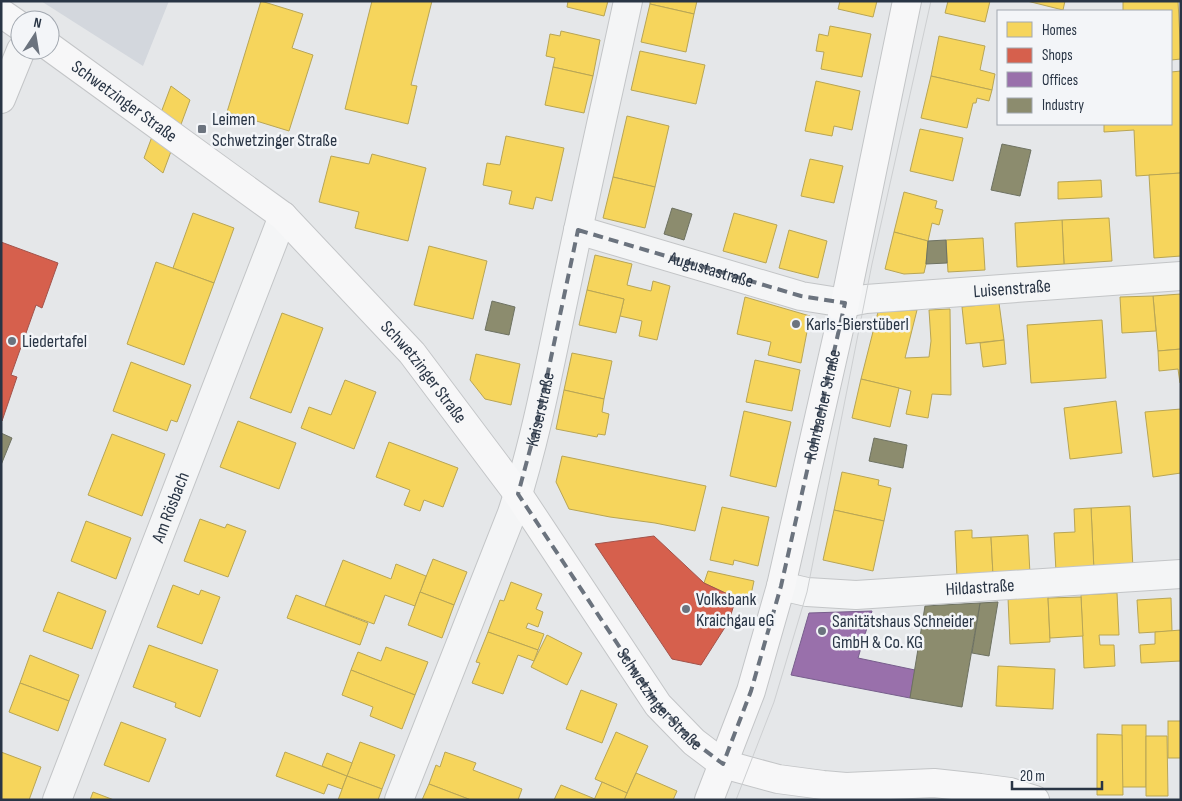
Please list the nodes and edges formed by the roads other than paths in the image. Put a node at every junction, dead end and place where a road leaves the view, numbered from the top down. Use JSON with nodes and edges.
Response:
{"nodes":[{"id":1,"x":628,"y":1,"type":"edge"},
{"id":2,"x":907,"y":1,"type":"edge"},
{"id":3,"x":60,"y":54,"type":"edge"},
{"id":4,"x":17,"y":60,"type":"edge"},
{"id":5,"x":1,"y":99,"type":"edge"},
{"id":6,"x":283,"y":216,"type":"junction"},
{"id":7,"x":578,"y":230,"type":"junction"},
{"id":8,"x":1181,"y":276,"type":"edge"},
{"id":9,"x":845,"y":303,"type":"junction"},
{"id":10,"x":518,"y":494,"type":"junction"},
{"id":11,"x":1181,"y":574,"type":"edge"},
{"id":12,"x":781,"y":586,"type":"junction"},
{"id":13,"x":724,"y":764,"type":"junction"},
{"id":14,"x":57,"y":800,"type":"edge"},
{"id":15,"x":399,"y":800,"type":"edge"},
{"id":16,"x":709,"y":800,"type":"edge"},
{"id":17,"x":1035,"y":800,"type":"edge"}],
"edges":[{"from":1,"to":7,"type":"street","name":"Kaiserstraße"},
{"from":2,"to":9,"type":"main road","name":"Rohrbacher Straße"},
{"from":3,"to":6,"type":"main road","name":"Schwetzinger Straße"},
{"from":4,"to":5,"type":"street"},
{"from":6,"to":10,"type":"main road","name":"Schwetzinger Straße"},
{"from":6,"to":14,"type":"street","name":"Am Rösbach"},
{"from":7,"to":9,"type":"street","name":"Augustastraße"},
{"from":7,"to":10,"type":"street","name":"Kaiserstraße"},
{"from":8,"to":9,"type":"street","name":"Luisenstraße"},
{"from":9,"to":12,"type":"main road","name":"Rohrbacher Straße"},
{"from":10,"to":13,"type":"main road","name":"Schwetzinger Straße"},
{"from":10,"to":15,"type":"street","name":"Kaiserstraße"},
{"from":11,"to":12,"type":"street","name":"Hildastraße"},
{"from":12,"to":13,"type":"main road","name":"Rohrbacher Straße"},
{"from":13,"to":16,"type":"main road","name":"Rohrbacher Straße"},
{"from":13,"to":17,"type":"main road"}]}
